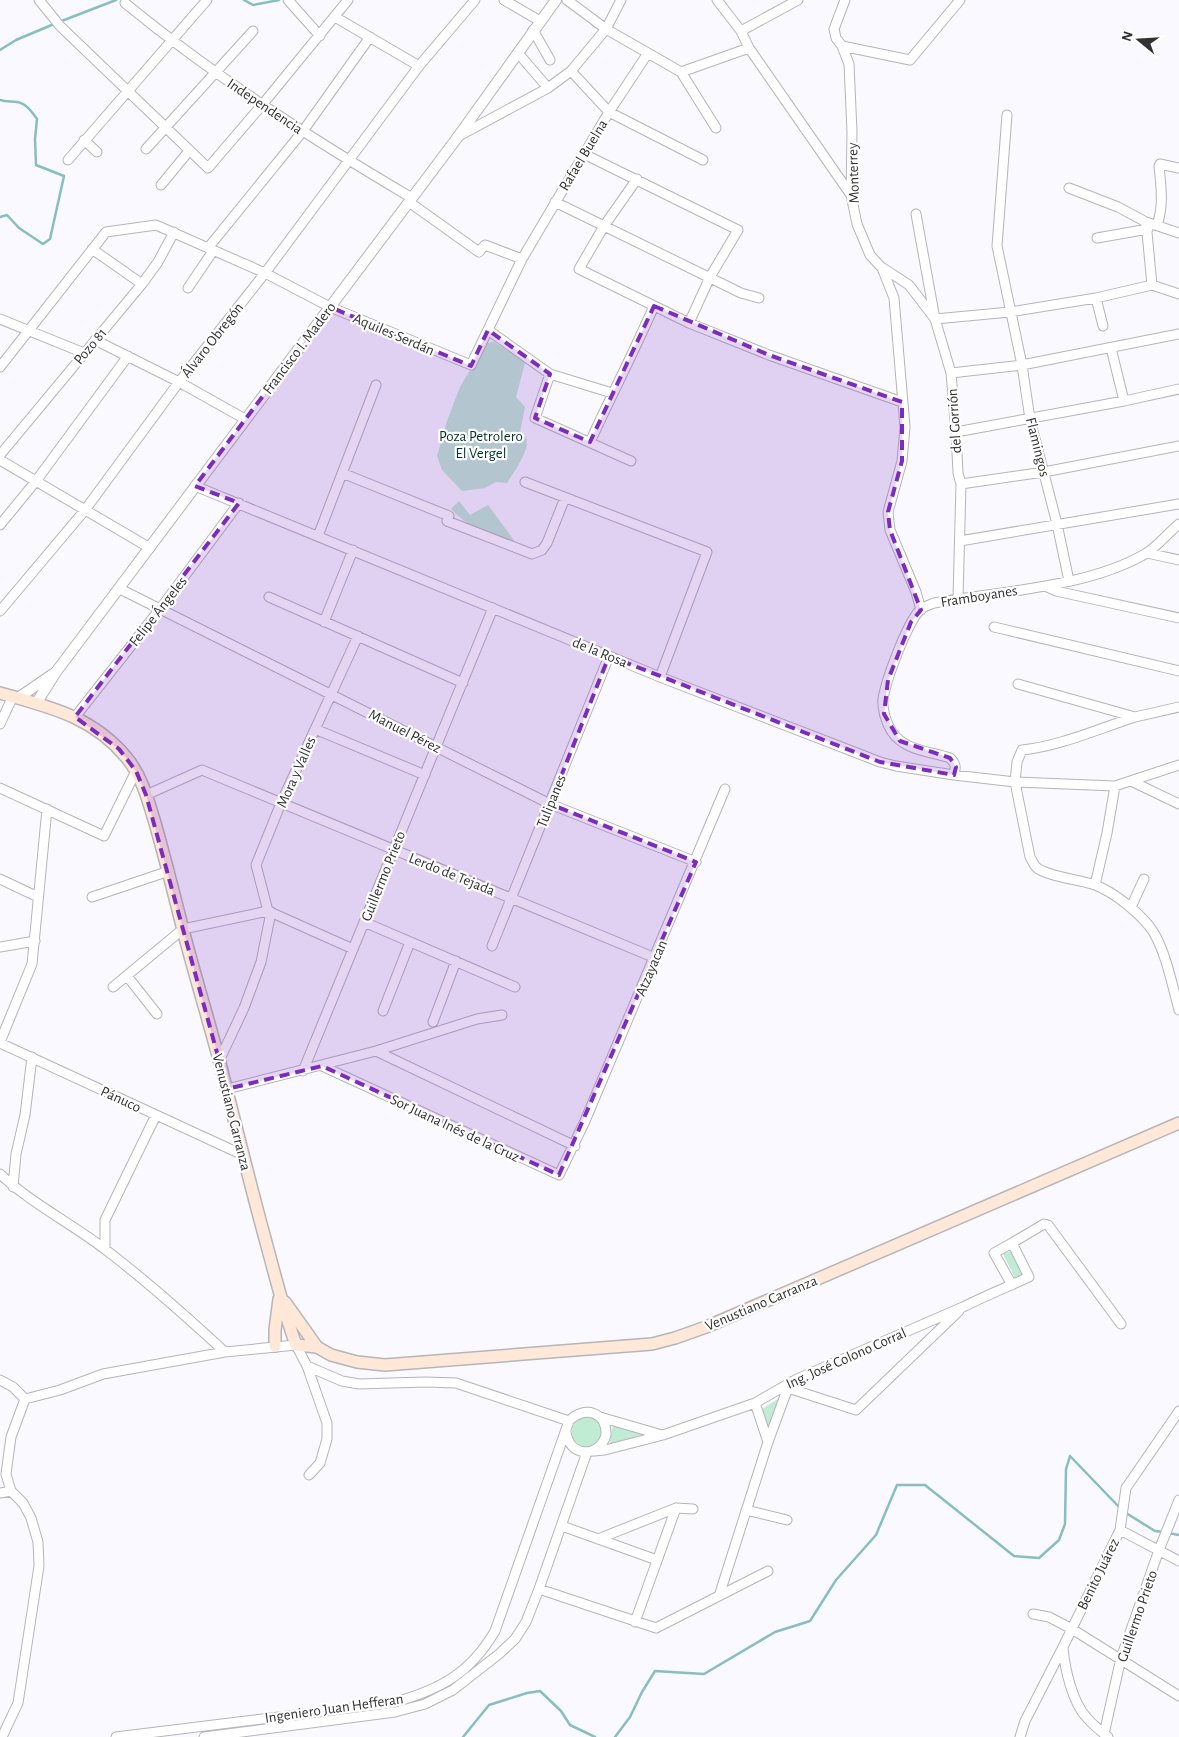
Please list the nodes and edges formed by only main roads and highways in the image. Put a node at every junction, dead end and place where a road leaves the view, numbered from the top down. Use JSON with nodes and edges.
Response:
{"nodes":[{"id":1,"x":0,"y":692,"type":"edge"},
{"id":2,"x":1179,"y":1123,"type":"edge"},
{"id":3,"x":280,"y":1294,"type":"junction"},
{"id":4,"x":275,"y":1346,"type":"road end"},
{"id":5,"x":317,"y":1347,"type":"junction"}],
"edges":[{"from":1,"to":3,"type":"main road","name":"Venustiano Carranza"},
{"from":2,"to":5,"type":"main road","name":"Venustiano Carranza"},
{"from":3,"to":4,"type":"main road"},
{"from":3,"to":5,"type":"main road","name":"Venustiano Carranza"},
{"from":3,"to":5,"type":"main road","name":"Venustiano Carranza"}]}
